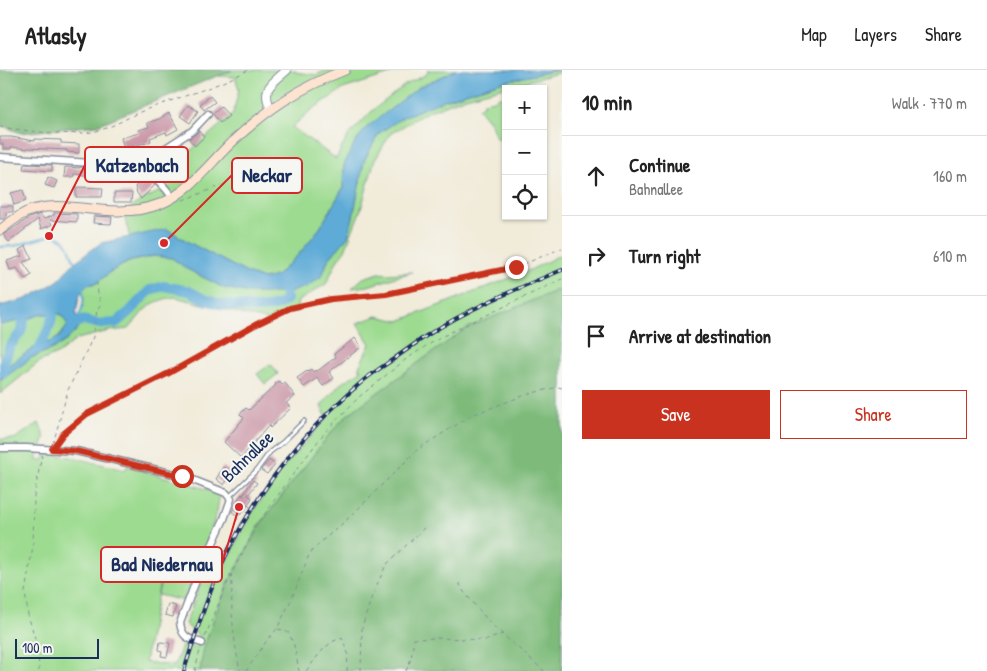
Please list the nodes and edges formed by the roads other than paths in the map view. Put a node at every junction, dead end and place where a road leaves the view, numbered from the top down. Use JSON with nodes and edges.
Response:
{"nodes":[{"id":1,"x":287,"y":70,"type":"edge"},
{"id":2,"x":345,"y":70,"type":"edge"},
{"id":3,"x":272,"y":109,"type":"junction"},
{"id":4,"x":208,"y":114,"type":"dead end"},
{"id":5,"x":0,"y":157,"type":"edge"},
{"id":6,"x":141,"y":168,"type":"junction"},
{"id":7,"x":173,"y":198,"type":"junction"},
{"id":8,"x":0,"y":230,"type":"edge"},
{"id":9,"x":304,"y":421,"type":"dead end"},
{"id":10,"x":0,"y":448,"type":"edge"},
{"id":11,"x":230,"y":496,"type":"junction"},
{"id":12,"x":202,"y":643,"type":"road end"}],
"edges":[{"from":1,"to":3,"type":"street"},
{"from":2,"to":3,"type":"main road"},
{"from":3,"to":7,"type":"main road"},
{"from":4,"to":6,"type":"street"},
{"from":5,"to":6,"type":"street"},
{"from":6,"to":7,"type":"street"},
{"from":7,"to":8,"type":"main road"},
{"from":9,"to":11,"type":"lane","name":"Bahnallee"},
{"from":10,"to":11,"type":"street","name":"Bahnallee"},
{"from":11,"to":12,"type":"street"}]}
